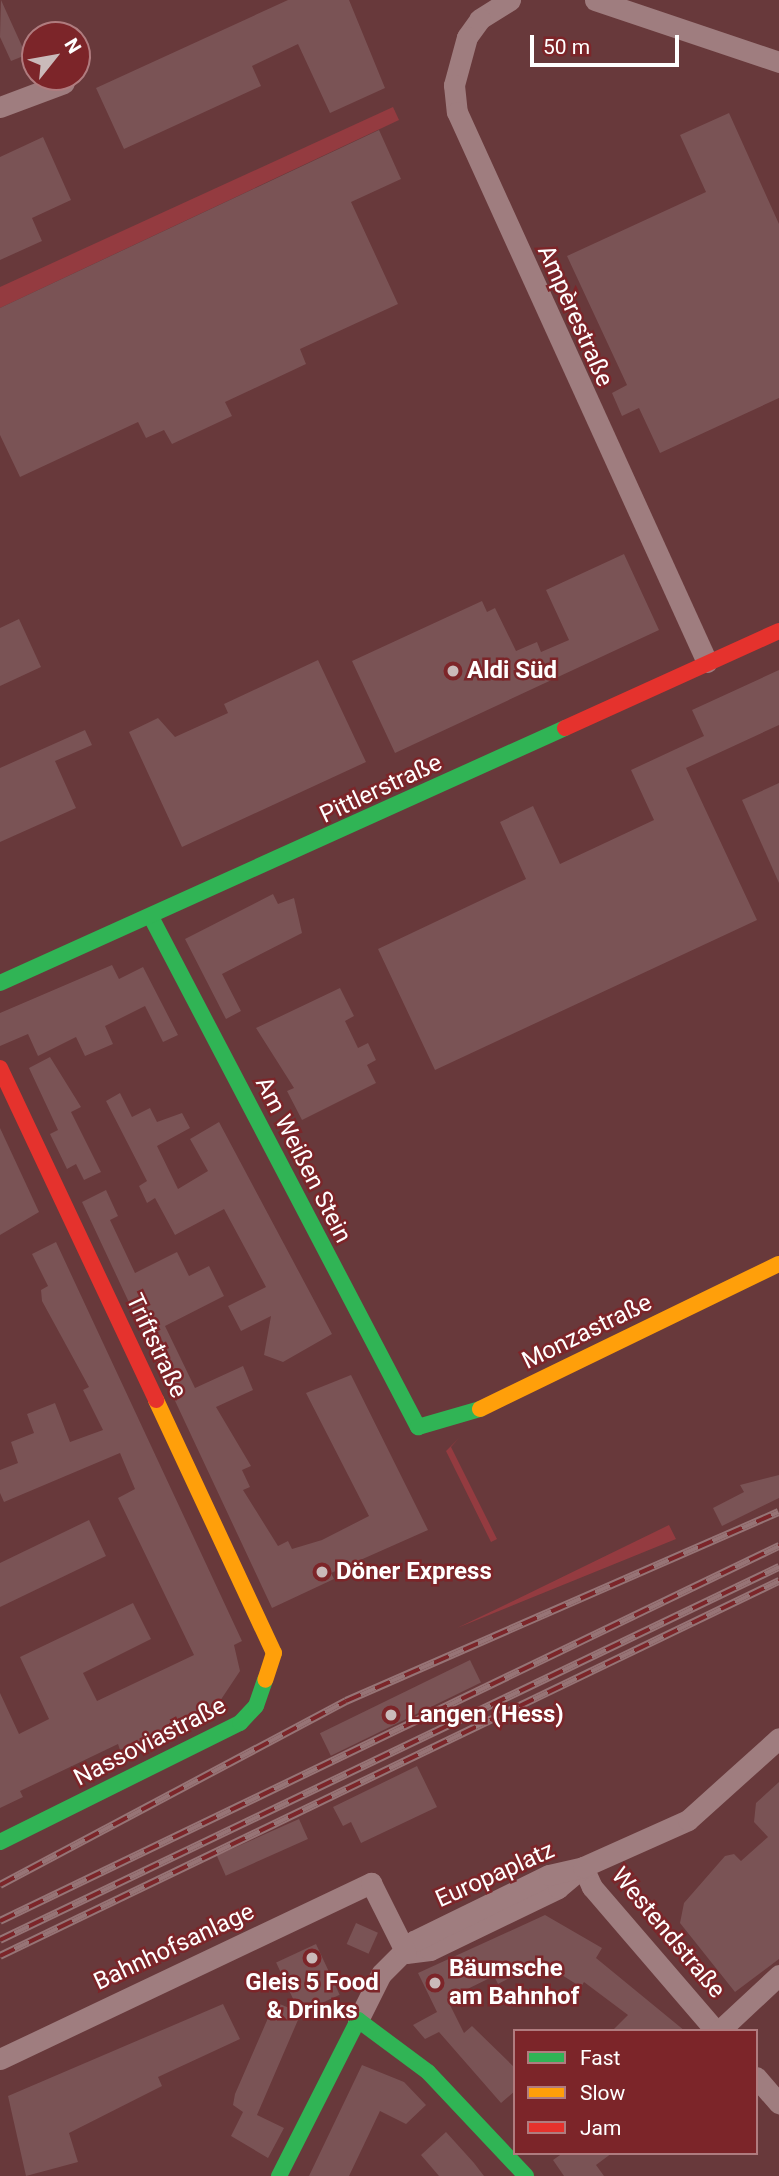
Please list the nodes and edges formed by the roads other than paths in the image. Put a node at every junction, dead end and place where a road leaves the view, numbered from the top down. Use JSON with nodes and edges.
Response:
{"nodes":[{"id":1,"x":510,"y":0,"type":"edge"},
{"id":2,"x":595,"y":0,"type":"edge"},
{"id":3,"x":779,"y":62,"type":"edge"},
{"id":4,"x":43,"y":91,"type":"edge"},
{"id":5,"x":0,"y":107,"type":"edge"},
{"id":6,"x":779,"y":631,"type":"edge"},
{"id":7,"x":707,"y":662,"type":"junction"},
{"id":8,"x":151,"y":917,"type":"junction"},
{"id":9,"x":0,"y":983,"type":"edge"},
{"id":10,"x":0,"y":1068,"type":"edge"},
{"id":11,"x":779,"y":1264,"type":"edge"},
{"id":12,"x":413,"y":1424,"type":"joint"},
{"id":13,"x":270,"y":1643,"type":"joint"},
{"id":14,"x":779,"y":1738,"type":"edge"},
{"id":15,"x":0,"y":1842,"type":"edge"},
{"id":16,"x":592,"y":1862,"type":"junction"},
{"id":17,"x":406,"y":1953,"type":"junction"},
{"id":18,"x":779,"y":1975,"type":"edge"},
{"id":19,"x":358,"y":2020,"type":"junction"},
{"id":20,"x":715,"y":2029,"type":"edge"},
{"id":21,"x":719,"y":2029,"type":"edge"},
{"id":22,"x":0,"y":2059,"type":"edge"},
{"id":23,"x":758,"y":2079,"type":"edge"},
{"id":24,"x":779,"y":2104,"type":"edge"},
{"id":25,"x":279,"y":2176,"type":"edge"},
{"id":26,"x":526,"y":2176,"type":"edge"}],
"edges":[{"from":1,"to":7,"type":"street","name":"Ampèrestraße"},
{"from":2,"to":3,"type":"street"},
{"from":4,"to":5,"type":"street"},
{"from":6,"to":7,"type":"street","name":"Pittlerstraße"},
{"from":7,"to":8,"type":"street","name":"Pittlerstraße"},
{"from":8,"to":9,"type":"street","name":"Pittlerstraße"},
{"from":8,"to":12,"type":"street","name":"Am Weißen Stein"},
{"from":10,"to":13,"type":"street","name":"Triftstraße"},
{"from":11,"to":12,"type":"street","name":"Monzastraße"},
{"from":13,"to":15,"type":"street","name":"Nassoviastraße"},
{"from":14,"to":16,"type":"street","name":"Europaplatz"},
{"from":16,"to":17,"type":"street","name":"Europaplatz"},
{"from":16,"to":20,"type":"street","name":"Westendstraße"},
{"from":17,"to":19,"type":"street","name":"Europaplatz"},
{"from":17,"to":22,"type":"street","name":"Bahnhofsanlage"},
{"from":18,"to":21,"type":"street"},
{"from":19,"to":25,"type":"street"},
{"from":19,"to":26,"type":"street"},
{"from":23,"to":24,"type":"street"}]}
